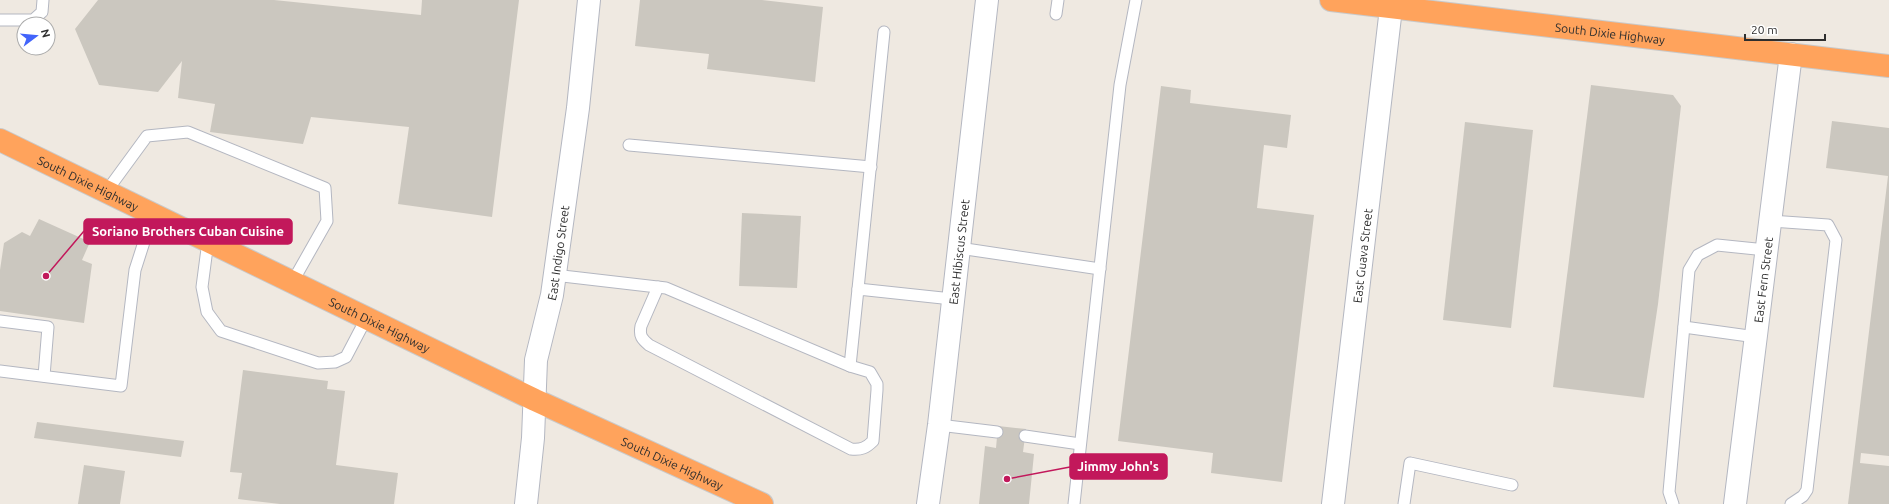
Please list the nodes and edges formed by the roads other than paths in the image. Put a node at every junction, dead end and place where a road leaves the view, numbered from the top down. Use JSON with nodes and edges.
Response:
{"nodes":[{"id":1,"x":43,"y":0,"type":"edge"},
{"id":2,"x":589,"y":0,"type":"edge"},
{"id":3,"x":987,"y":0,"type":"edge"},
{"id":4,"x":1058,"y":0,"type":"edge"},
{"id":5,"x":1136,"y":0,"type":"edge"},
{"id":6,"x":1331,"y":0,"type":"edge"},
{"id":7,"x":1440,"y":7,"type":"edge"},
{"id":8,"x":1391,"y":8,"type":"junction"},
{"id":9,"x":1056,"y":14,"type":"dead end"},
{"id":10,"x":0,"y":20,"type":"edge"},
{"id":11,"x":884,"y":32,"type":"dead end"},
{"id":12,"x":1791,"y":54,"type":"junction"},
{"id":13,"x":1889,"y":66,"type":"edge"},
{"id":14,"x":0,"y":140,"type":"edge"},
{"id":15,"x":629,"y":145,"type":"dead end"},
{"id":16,"x":871,"y":167,"type":"junction"},
{"id":17,"x":106,"y":192,"type":"junction"},
{"id":18,"x":153,"y":214,"type":"junction"},
{"id":19,"x":1770,"y":220,"type":"junction"},
{"id":20,"x":208,"y":242,"type":"junction"},
{"id":21,"x":959,"y":248,"type":"junction"},
{"id":22,"x":1766,"y":250,"type":"junction"},
{"id":23,"x":1100,"y":269,"type":"junction"},
{"id":24,"x":554,"y":275,"type":"junction"},
{"id":25,"x":293,"y":281,"type":"junction"},
{"id":26,"x":658,"y":287,"type":"junction"},
{"id":27,"x":858,"y":289,"type":"junction"},
{"id":28,"x":952,"y":299,"type":"junction"},
{"id":29,"x":367,"y":317,"type":"junction"},
{"id":30,"x":0,"y":321,"type":"edge"},
{"id":31,"x":1684,"y":327,"type":"junction"},
{"id":32,"x":1756,"y":337,"type":"junction"},
{"id":33,"x":850,"y":366,"type":"junction"},
{"id":34,"x":0,"y":371,"type":"edge"},
{"id":35,"x":44,"y":376,"type":"junction"},
{"id":36,"x":535,"y":400,"type":"junction"},
{"id":37,"x":939,"y":426,"type":"junction"},
{"id":38,"x":997,"y":432,"type":"dead end"},
{"id":39,"x":1025,"y":436,"type":"dead end"},
{"id":40,"x":1080,"y":444,"type":"junction"},
{"id":41,"x":1512,"y":485,"type":"dead end"},
{"id":42,"x":753,"y":502,"type":"edge"},
{"id":43,"x":526,"y":504,"type":"edge"},
{"id":44,"x":928,"y":504,"type":"edge"},
{"id":45,"x":1074,"y":504,"type":"edge"},
{"id":46,"x":1333,"y":504,"type":"edge"},
{"id":47,"x":1404,"y":504,"type":"edge"},
{"id":48,"x":1673,"y":504,"type":"edge"},
{"id":49,"x":1734,"y":504,"type":"edge"},
{"id":50,"x":1791,"y":504,"type":"edge"}],
"edges":[{"from":1,"to":10,"type":"lane"},
{"from":2,"to":24,"type":"street","name":"East Indigo Street"},
{"from":3,"to":21,"type":"street","name":"East Hibiscus Street"},
{"from":4,"to":9,"type":"lane"},
{"from":5,"to":23,"type":"lane"},
{"from":6,"to":8,"type":"highway","name":"South Dixie Highway"},
{"from":7,"to":8,"type":"highway","name":"South Dixie Highway"},
{"from":7,"to":12,"type":"highway","name":"South Dixie Highway"},
{"from":8,"to":46,"type":"street","name":"East Guava Street"},
{"from":11,"to":16,"type":"lane"},
{"from":12,"to":13,"type":"highway","name":"South Dixie Highway"},
{"from":12,"to":19,"type":"street","name":"East Fern Street"},
{"from":14,"to":17,"type":"highway","name":"South Dixie Highway"},
{"from":15,"to":16,"type":"lane"},
{"from":16,"to":27,"type":"lane"},
{"from":17,"to":18,"type":"highway","name":"South Dixie Highway"},
{"from":17,"to":25,"type":"lane"},
{"from":18,"to":20,"type":"highway","name":"South Dixie Highway"},
{"from":18,"to":35,"type":"lane"},
{"from":19,"to":22,"type":"street","name":"East Fern Street"},
{"from":19,"to":50,"type":"lane"},
{"from":20,"to":25,"type":"highway","name":"South Dixie Highway"},
{"from":20,"to":29,"type":"lane"},
{"from":21,"to":23,"type":"lane"},
{"from":21,"to":28,"type":"street","name":"East Hibiscus Street"},
{"from":22,"to":31,"type":"lane"},
{"from":22,"to":32,"type":"street","name":"East Fern Street"},
{"from":23,"to":40,"type":"lane"},
{"from":24,"to":26,"type":"lane"},
{"from":24,"to":36,"type":"street","name":"East Indigo Street"},
{"from":25,"to":29,"type":"highway","name":"South Dixie Highway"},
{"from":26,"to":33,"type":"lane"},
{"from":26,"to":33,"type":"lane"},
{"from":27,"to":28,"type":"lane"},
{"from":27,"to":33,"type":"lane"},
{"from":28,"to":37,"type":"street","name":"East Hibiscus Street"},
{"from":29,"to":36,"type":"highway","name":"South Dixie Highway"},
{"from":30,"to":35,"type":"lane"},
{"from":31,"to":32,"type":"lane"},
{"from":31,"to":48,"type":"lane"},
{"from":32,"to":49,"type":"street","name":"East Fern Street"},
{"from":34,"to":35,"type":"lane"},
{"from":36,"to":42,"type":"highway","name":"South Dixie Highway"},
{"from":36,"to":43,"type":"street","name":"East Indigo Street"},
{"from":37,"to":38,"type":"lane"},
{"from":37,"to":44,"type":"street","name":"East Hibiscus Street"},
{"from":39,"to":40,"type":"lane"},
{"from":40,"to":45,"type":"lane"},
{"from":41,"to":47,"type":"lane"}]}
